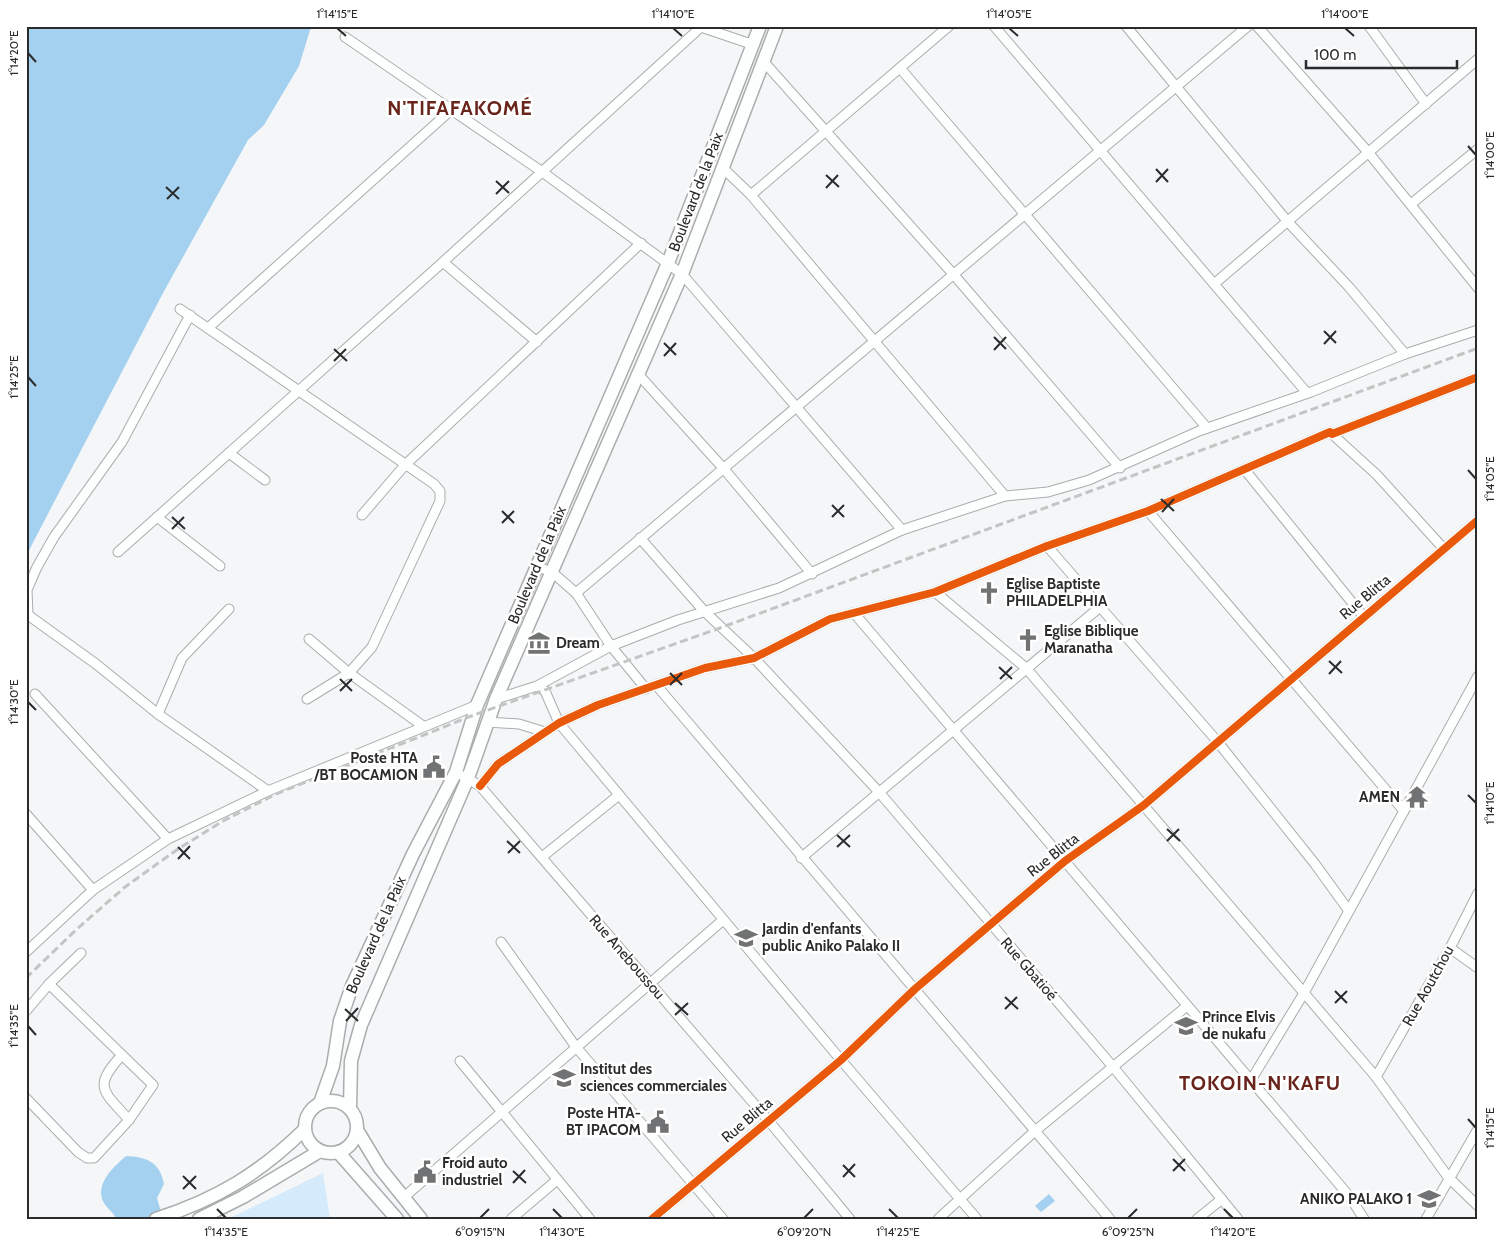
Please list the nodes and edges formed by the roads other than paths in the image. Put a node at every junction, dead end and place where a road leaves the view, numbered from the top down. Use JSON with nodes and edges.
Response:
{"nodes":[{"id":1,"x":760,"y":26,"type":"edge"},
{"id":2,"x":777,"y":26,"type":"edge"},
{"id":3,"x":949,"y":26,"type":"edge"},
{"id":4,"x":994,"y":26,"type":"edge"},
{"id":5,"x":1126,"y":26,"type":"edge"},
{"id":6,"x":1248,"y":26,"type":"edge"},
{"id":7,"x":1257,"y":26,"type":"edge"},
{"id":8,"x":1369,"y":26,"type":"edge"},
{"id":9,"x":699,"y":27,"type":"edge"},
{"id":10,"x":345,"y":38,"type":"dead end"},
{"id":11,"x":754,"y":44,"type":"junction"},
{"id":12,"x":1478,"y":59,"type":"edge"},
{"id":13,"x":764,"y":62,"type":"junction"},
{"id":14,"x":900,"y":68,"type":"junction"},
{"id":15,"x":1177,"y":86,"type":"junction"},
{"id":16,"x":1426,"y":104,"type":"junction"},
{"id":17,"x":450,"y":111,"type":"junction"},
{"id":18,"x":826,"y":130,"type":"junction"},
{"id":19,"x":1478,"y":149,"type":"edge"},
{"id":20,"x":1101,"y":151,"type":"junction"},
{"id":21,"x":1368,"y":152,"type":"junction"},
{"id":22,"x":724,"y":169,"type":"junction"},
{"id":23,"x":541,"y":172,"type":"junction"},
{"id":24,"x":751,"y":195,"type":"junction"},
{"id":25,"x":1411,"y":204,"type":"junction"},
{"id":26,"x":1025,"y":215,"type":"junction"},
{"id":27,"x":1288,"y":222,"type":"junction"},
{"id":28,"x":641,"y":243,"type":"junction"},
{"id":29,"x":443,"y":262,"type":"junction"},
{"id":30,"x":668,"y":263,"type":"junction"},
{"id":31,"x":682,"y":274,"type":"junction"},
{"id":32,"x":954,"y":275,"type":"junction"},
{"id":33,"x":1214,"y":284,"type":"junction"},
{"id":34,"x":1478,"y":288,"type":"edge"},
{"id":35,"x":180,"y":309,"type":"dead end"},
{"id":36,"x":190,"y":315,"type":"junction"},
{"id":37,"x":208,"y":328,"type":"junction"},
{"id":38,"x":1478,"y":330,"type":"edge"},
{"id":39,"x":537,"y":342,"type":"junction"},
{"id":40,"x":874,"y":342,"type":"junction"},
{"id":41,"x":1406,"y":354,"type":"junction"},
{"id":42,"x":638,"y":374,"type":"junction"},
{"id":43,"x":1478,"y":377,"type":"edge"},
{"id":44,"x":300,"y":390,"type":"junction"},
{"id":45,"x":1307,"y":393,"type":"junction"},
{"id":46,"x":797,"y":407,"type":"junction"},
{"id":47,"x":1207,"y":428,"type":"junction"},
{"id":48,"x":1332,"y":434,"type":"junction"},
{"id":49,"x":228,"y":453,"type":"junction"},
{"id":50,"x":405,"y":465,"type":"junction"},
{"id":51,"x":1120,"y":468,"type":"junction"},
{"id":52,"x":724,"y":469,"type":"junction"},
{"id":53,"x":1245,"y":470,"type":"junction"},
{"id":54,"x":265,"y":480,"type":"dead end"},
{"id":55,"x":1005,"y":496,"type":"junction"},
{"id":56,"x":1148,"y":511,"type":"junction"},
{"id":57,"x":362,"y":515,"type":"dead end"},
{"id":58,"x":157,"y":517,"type":"junction"},
{"id":59,"x":1478,"y":520,"type":"edge"},
{"id":60,"x":902,"y":530,"type":"junction"},
{"id":61,"x":640,"y":538,"type":"junction"},
{"id":62,"x":1047,"y":546,"type":"junction"},
{"id":63,"x":1444,"y":549,"type":"junction"},
{"id":64,"x":118,"y":552,"type":"dead end"},
{"id":65,"x":220,"y":566,"type":"dead end"},
{"id":66,"x":537,"y":566,"type":"junction"},
{"id":67,"x":552,"y":573,"type":"junction"},
{"id":68,"x":812,"y":574,"type":"junction"},
{"id":69,"x":935,"y":592,"type":"junction"},
{"id":70,"x":576,"y":593,"type":"junction"},
{"id":71,"x":1100,"y":607,"type":"junction"},
{"id":72,"x":229,"y":609,"type":"dead end"},
{"id":73,"x":704,"y":612,"type":"junction"},
{"id":74,"x":854,"y":613,"type":"junction"},
{"id":75,"x":27,"y":616,"type":"edge"},
{"id":76,"x":1363,"y":616,"type":"junction"},
{"id":77,"x":309,"y":639,"type":"dead end"},
{"id":78,"x":611,"y":646,"type":"junction"},
{"id":79,"x":754,"y":658,"type":"junction"},
{"id":80,"x":1026,"y":668,"type":"junction"},
{"id":81,"x":348,"y":673,"type":"junction"},
{"id":82,"x":1478,"y":676,"type":"edge"},
{"id":83,"x":1290,"y":679,"type":"junction"},
{"id":84,"x":537,"y":686,"type":"junction"},
{"id":85,"x":657,"y":686,"type":"junction"},
{"id":86,"x":646,"y":689,"type":"junction"},
{"id":87,"x":35,"y":694,"type":"dead end"},
{"id":88,"x":307,"y":699,"type":"dead end"},
{"id":89,"x":494,"y":704,"type":"junction"},
{"id":90,"x":478,"y":705,"type":"junction"},
{"id":91,"x":158,"y":714,"type":"junction"},
{"id":92,"x":488,"y":722,"type":"junction"},
{"id":93,"x":559,"y":723,"type":"junction"},
{"id":94,"x":423,"y":726,"type":"junction"},
{"id":95,"x":952,"y":729,"type":"junction"},
{"id":96,"x":545,"y":732,"type":"junction"},
{"id":97,"x":1217,"y":741,"type":"junction"},
{"id":98,"x":456,"y":772,"type":"junction"},
{"id":99,"x":468,"y":778,"type":"junction"},
{"id":100,"x":480,"y":786,"type":"junction"},
{"id":101,"x":268,"y":791,"type":"junction"},
{"id":102,"x":879,"y":792,"type":"junction"},
{"id":103,"x":619,"y":795,"type":"junction"},
{"id":104,"x":1144,"y":805,"type":"junction"},
{"id":105,"x":1404,"y":811,"type":"junction"},
{"id":106,"x":26,"y":814,"type":"edge"},
{"id":107,"x":168,"y":839,"type":"junction"},
{"id":108,"x":542,"y":857,"type":"junction"},
{"id":109,"x":801,"y":858,"type":"junction"},
{"id":110,"x":1066,"y":861,"type":"junction"},
{"id":111,"x":94,"y":890,"type":"junction"},
{"id":112,"x":1478,"y":894,"type":"edge"},
{"id":113,"x":390,"y":902,"type":"junction"},
{"id":114,"x":1349,"y":911,"type":"junction"},
{"id":115,"x":410,"y":912,"type":"junction"},
{"id":116,"x":723,"y":920,"type":"junction"},
{"id":117,"x":991,"y":924,"type":"junction"},
{"id":118,"x":501,"y":942,"type":"dead end"},
{"id":119,"x":1450,"y":948,"type":"junction"},
{"id":120,"x":27,"y":950,"type":"edge"},
{"id":121,"x":82,"y":953,"type":"dead end"},
{"id":122,"x":1478,"y":968,"type":"edge"},
{"id":123,"x":649,"y":983,"type":"junction"},
{"id":124,"x":49,"y":984,"type":"junction"},
{"id":125,"x":915,"y":989,"type":"junction"},
{"id":126,"x":1304,"y":993,"type":"junction"},
{"id":127,"x":1187,"y":1006,"type":"junction"},
{"id":128,"x":26,"y":1011,"type":"edge"},
{"id":129,"x":576,"y":1047,"type":"junction"},
{"id":130,"x":121,"y":1056,"type":"junction"},
{"id":131,"x":841,"y":1060,"type":"junction"},
{"id":132,"x":460,"y":1061,"type":"dead end"},
{"id":133,"x":1114,"y":1068,"type":"junction"},
{"id":134,"x":1376,"y":1078,"type":"junction"},
{"id":135,"x":1251,"y":1080,"type":"junction"},
{"id":136,"x":26,"y":1098,"type":"edge"},
{"id":137,"x":320,"y":1103,"type":"junction"},
{"id":138,"x":350,"y":1108,"type":"junction"},
{"id":139,"x":502,"y":1112,"type":"junction"},
{"id":140,"x":129,"y":1120,"type":"junction"},
{"id":141,"x":768,"y":1120,"type":"junction"},
{"id":142,"x":305,"y":1129,"type":"junction"},
{"id":143,"x":1478,"y":1129,"type":"edge"},
{"id":144,"x":357,"y":1130,"type":"junction"},
{"id":145,"x":1035,"y":1131,"type":"junction"},
{"id":146,"x":320,"y":1151,"type":"junction"},
{"id":147,"x":338,"y":1152,"type":"junction"},
{"id":148,"x":1448,"y":1177,"type":"junction"},
{"id":149,"x":557,"y":1180,"type":"junction"},
{"id":150,"x":692,"y":1184,"type":"junction"},
{"id":151,"x":403,"y":1198,"type":"junction"},
{"id":152,"x":960,"y":1198,"type":"junction"},
{"id":153,"x":1222,"y":1200,"type":"junction"},
{"id":154,"x":1478,"y":1206,"type":"edge"},
{"id":155,"x":200,"y":1218,"type":"edge"},
{"id":156,"x":156,"y":1219,"type":"edge"},
{"id":157,"x":397,"y":1219,"type":"edge"},
{"id":158,"x":421,"y":1219,"type":"edge"},
{"id":159,"x":511,"y":1219,"type":"edge"},
{"id":160,"x":590,"y":1219,"type":"edge"},
{"id":161,"x":652,"y":1219,"type":"edge"},
{"id":162,"x":722,"y":1219,"type":"edge"},
{"id":163,"x":850,"y":1219,"type":"edge"},
{"id":164,"x":938,"y":1219,"type":"edge"},
{"id":165,"x":977,"y":1219,"type":"edge"},
{"id":166,"x":1110,"y":1219,"type":"edge"},
{"id":167,"x":1197,"y":1219,"type":"edge"},
{"id":168,"x":1238,"y":1219,"type":"edge"},
{"id":169,"x":1364,"y":1219,"type":"edge"},
{"id":170,"x":1426,"y":1219,"type":"edge"}],
"edges":[{"from":1,"to":11,"type":"main road","name":"Boulevard de la Paix"},
{"from":2,"to":13,"type":"main road","name":"Boulevard de la Paix"},
{"from":3,"to":14,"type":"street"},
{"from":4,"to":20,"type":"street"},
{"from":5,"to":15,"type":"street"},
{"from":6,"to":15,"type":"street"},
{"from":7,"to":21,"type":"street"},
{"from":8,"to":16,"type":"street"},
{"from":9,"to":11,"type":"street"},
{"from":9,"to":23,"type":"street"},
{"from":10,"to":17,"type":"street"},
{"from":11,"to":30,"type":"main road","name":"Boulevard de la Paix"},
{"from":12,"to":16,"type":"street"},
{"from":13,"to":18,"type":"street"},
{"from":13,"to":22,"type":"main road","name":"Boulevard de la Paix"},
{"from":14,"to":18,"type":"street"},
{"from":14,"to":26,"type":"street"},
{"from":15,"to":20,"type":"street"},
{"from":15,"to":27,"type":"street"},
{"from":16,"to":21,"type":"street"},
{"from":17,"to":23,"type":"street"},
{"from":17,"to":37,"type":"street"},
{"from":18,"to":24,"type":"street"},
{"from":18,"to":32,"type":"street"},
{"from":19,"to":25,"type":"street"},
{"from":20,"to":26,"type":"street"},
{"from":20,"to":33,"type":"street"},
{"from":21,"to":25,"type":"street"},
{"from":21,"to":27,"type":"street"},
{"from":22,"to":24,"type":"street"},
{"from":22,"to":31,"type":"main road","name":"Boulevard de la Paix"},
{"from":23,"to":28,"type":"street"},
{"from":23,"to":29,"type":"street"},
{"from":24,"to":40,"type":"street"},
{"from":25,"to":34,"type":"street"},
{"from":26,"to":32,"type":"street"},
{"from":26,"to":47,"type":"street"},
{"from":27,"to":33,"type":"street"},
{"from":27,"to":41,"type":"street"},
{"from":28,"to":30,"type":"street"},
{"from":28,"to":39,"type":"street"},
{"from":29,"to":39,"type":"street"},
{"from":29,"to":44,"type":"street"},
{"from":30,"to":31,"type":"street"},
{"from":30,"to":66,"type":"main road","name":"Boulevard de la Paix"},
{"from":31,"to":42,"type":"main road","name":"Boulevard de la Paix"},
{"from":31,"to":46,"type":"street"},
{"from":32,"to":40,"type":"street"},
{"from":32,"to":51,"type":"street"},
{"from":33,"to":45,"type":"street"},
{"from":35,"to":36,"type":"street"},
{"from":36,"to":37,"type":"street"},
{"from":36,"to":75,"type":"street"},
{"from":37,"to":44,"type":"street"},
{"from":38,"to":41,"type":"street"},
{"from":39,"to":50,"type":"street"},
{"from":40,"to":46,"type":"street"},
{"from":40,"to":55,"type":"street"},
{"from":41,"to":45,"type":"street"},
{"from":42,"to":52,"type":"street"},
{"from":42,"to":67,"type":"main road","name":"Boulevard de la Paix"},
{"from":43,"to":48,"type":"street"},
{"from":44,"to":49,"type":"street"},
{"from":44,"to":50,"type":"street"},
{"from":45,"to":47,"type":"street"},
{"from":46,"to":52,"type":"street"},
{"from":46,"to":60,"type":"street"},
{"from":47,"to":51,"type":"street"},
{"from":48,"to":53,"type":"street"},
{"from":48,"to":63,"type":"street"},
{"from":49,"to":54,"type":"street"},
{"from":49,"to":58,"type":"street"},
{"from":50,"to":57,"type":"street"},
{"from":50,"to":81,"type":"street"},
{"from":51,"to":55,"type":"street"},
{"from":52,"to":61,"type":"street"},
{"from":52,"to":68,"type":"street"},
{"from":53,"to":56,"type":"street"},
{"from":53,"to":76,"type":"street"},
{"from":55,"to":60,"type":"street"},
{"from":56,"to":62,"type":"street"},
{"from":56,"to":83,"type":"street"},
{"from":58,"to":64,"type":"street"},
{"from":58,"to":65,"type":"street"},
{"from":59,"to":63,"type":"street","name":"Rue Blitta"},
{"from":60,"to":68,"type":"street"},
{"from":61,"to":70,"type":"street"},
{"from":61,"to":73,"type":"street","name":"Rue Gbatioé"},
{"from":62,"to":69,"type":"street"},
{"from":62,"to":71,"type":"street"},
{"from":63,"to":76,"type":"street","name":"Rue Blitta"},
{"from":66,"to":67,"type":"street"},
{"from":66,"to":90,"type":"main road","name":"Boulevard de la Paix"},
{"from":67,"to":70,"type":"street"},
{"from":67,"to":89,"type":"main road","name":"Boulevard de la Paix"},
{"from":68,"to":73,"type":"street"},
{"from":69,"to":74,"type":"street"},
{"from":69,"to":80,"type":"street"},
{"from":70,"to":78,"type":"street"},
{"from":71,"to":80,"type":"street"},
{"from":71,"to":97,"type":"street"},
{"from":72,"to":91,"type":"street"},
{"from":73,"to":78,"type":"street"},
{"from":73,"to":79,"type":"street","name":"Rue Gbatioé"},
{"from":74,"to":79,"type":"street"},
{"from":74,"to":95,"type":"street"},
{"from":75,"to":91,"type":"street"},
{"from":76,"to":83,"type":"street","name":"Rue Blitta"},
{"from":77,"to":81,"type":"street"},
{"from":78,"to":84,"type":"street"},
{"from":78,"to":86,"type":"street"},
{"from":79,"to":85,"type":"street"},
{"from":79,"to":102,"type":"street","name":"Rue Gbatioé"},
{"from":80,"to":95,"type":"street"},
{"from":80,"to":104,"type":"street"},
{"from":81,"to":88,"type":"street"},
{"from":81,"to":94,"type":"street"},
{"from":82,"to":105,"type":"street"},
{"from":83,"to":97,"type":"street","name":"Rue Blitta"},
{"from":83,"to":105,"type":"street"},
{"from":84,"to":89,"type":"street"},
{"from":84,"to":93,"type":"street"},
{"from":85,"to":86,"type":"street"},
{"from":85,"to":109,"type":"street"},
{"from":86,"to":93,"type":"street"},
{"from":87,"to":107,"type":"street"},
{"from":89,"to":92,"type":"main road","name":"Boulevard de la Paix"},
{"from":90,"to":94,"type":"street"},
{"from":90,"to":98,"type":"main road","name":"Boulevard de la Paix"},
{"from":91,"to":101,"type":"street"},
{"from":92,"to":96,"type":"street"},
{"from":92,"to":99,"type":"main road","name":"Boulevard de la Paix"},
{"from":93,"to":96,"type":"street"},
{"from":93,"to":103,"type":"street"},
{"from":94,"to":101,"type":"street"},
{"from":95,"to":102,"type":"street"},
{"from":95,"to":110,"type":"street"},
{"from":96,"to":100,"type":"street"},
{"from":97,"to":104,"type":"street","name":"Rue Blitta"},
{"from":97,"to":114,"type":"street"},
{"from":98,"to":99,"type":"street","name":"Rue Aneboussou"},
{"from":98,"to":113,"type":"main road","name":"Boulevard de la Paix"},
{"from":99,"to":100,"type":"street","name":"Rue Aneboussou"},
{"from":99,"to":115,"type":"main road","name":"Boulevard de la Paix"},
{"from":100,"to":108,"type":"street","name":"Rue Aneboussou"},
{"from":101,"to":107,"type":"street"},
{"from":102,"to":109,"type":"street"},
{"from":102,"to":117,"type":"street","name":"Rue Gbatioé"},
{"from":103,"to":108,"type":"street"},
{"from":103,"to":116,"type":"street"},
{"from":104,"to":110,"type":"street","name":"Rue Blitta"},
{"from":104,"to":126,"type":"street"},
{"from":105,"to":114,"type":"street"},
{"from":106,"to":111,"type":"street"},
{"from":107,"to":111,"type":"street"},
{"from":108,"to":123,"type":"street","name":"Rue Aneboussou"},
{"from":109,"to":125,"type":"street"},
{"from":110,"to":117,"type":"street","name":"Rue Blitta"},
{"from":110,"to":127,"type":"street"},
{"from":111,"to":120,"type":"street"},
{"from":112,"to":119,"type":"street","name":"Rue Aoutchou"},
{"from":113,"to":115,"type":"main road"},
{"from":113,"to":137,"type":"main road","name":"Boulevard de la Paix"},
{"from":114,"to":126,"type":"street"},
{"from":115,"to":138,"type":"main road","name":"Boulevard de la Paix"},
{"from":116,"to":123,"type":"street"},
{"from":116,"to":131,"type":"street"},
{"from":117,"to":125,"type":"street","name":"Rue Blitta"},
{"from":117,"to":133,"type":"street","name":"Rue Gbatioé"},
{"from":118,"to":129,"type":"street"},
{"from":119,"to":122,"type":"street"},
{"from":119,"to":134,"type":"street","name":"Rue Aoutchou"},
{"from":121,"to":124,"type":"street"},
{"from":123,"to":129,"type":"street"},
{"from":123,"to":141,"type":"street","name":"Rue Aneboussou"},
{"from":124,"to":128,"type":"street"},
{"from":124,"to":130,"type":"street"},
{"from":125,"to":131,"type":"street","name":"Rue Blitta"},
{"from":125,"to":145,"type":"street"},
{"from":126,"to":134,"type":"street"},
{"from":126,"to":135,"type":"street"},
{"from":127,"to":133,"type":"street"},
{"from":127,"to":135,"type":"street"},
{"from":129,"to":139,"type":"street"},
{"from":129,"to":150,"type":"street"},
{"from":130,"to":140,"type":"street"},
{"from":130,"to":140,"type":"street"},
{"from":131,"to":141,"type":"street","name":"Rue Blitta"},
{"from":131,"to":152,"type":"street"},
{"from":132,"to":139,"type":"street"},
{"from":133,"to":145,"type":"street"},
{"from":133,"to":153,"type":"street","name":"Rue Gbatioé"},
{"from":134,"to":148,"type":"street"},
{"from":135,"to":169,"type":"street"},
{"from":136,"to":140,"type":"street"},
{"from":137,"to":138,"type":"main road"},
{"from":137,"to":142,"type":"main road"},
{"from":138,"to":144,"type":"main road"},
{"from":139,"to":149,"type":"street"},
{"from":139,"to":151,"type":"street"},
{"from":141,"to":150,"type":"street","name":"Rue Blitta"},
{"from":141,"to":163,"type":"street","name":"Rue Aneboussou"},
{"from":142,"to":146,"type":"main road"},
{"from":142,"to":156,"type":"main road"},
{"from":143,"to":148,"type":"street"},
{"from":144,"to":147,"type":"main road"},
{"from":144,"to":151,"type":"main road"},
{"from":145,"to":152,"type":"street"},
{"from":145,"to":166,"type":"street"},
{"from":146,"to":147,"type":"main road"},
{"from":146,"to":155,"type":"main road"},
{"from":147,"to":157,"type":"main road"},
{"from":148,"to":154,"type":"street"},
{"from":148,"to":170,"type":"street"},
{"from":149,"to":159,"type":"street"},
{"from":149,"to":160,"type":"street"},
{"from":150,"to":161,"type":"street","name":"Rue Blitta"},
{"from":150,"to":162,"type":"street"},
{"from":151,"to":158,"type":"main road"},
{"from":152,"to":164,"type":"street"},
{"from":152,"to":165,"type":"street"},
{"from":153,"to":167,"type":"street"},
{"from":153,"to":168,"type":"street","name":"Rue Gbatioé"}]}
